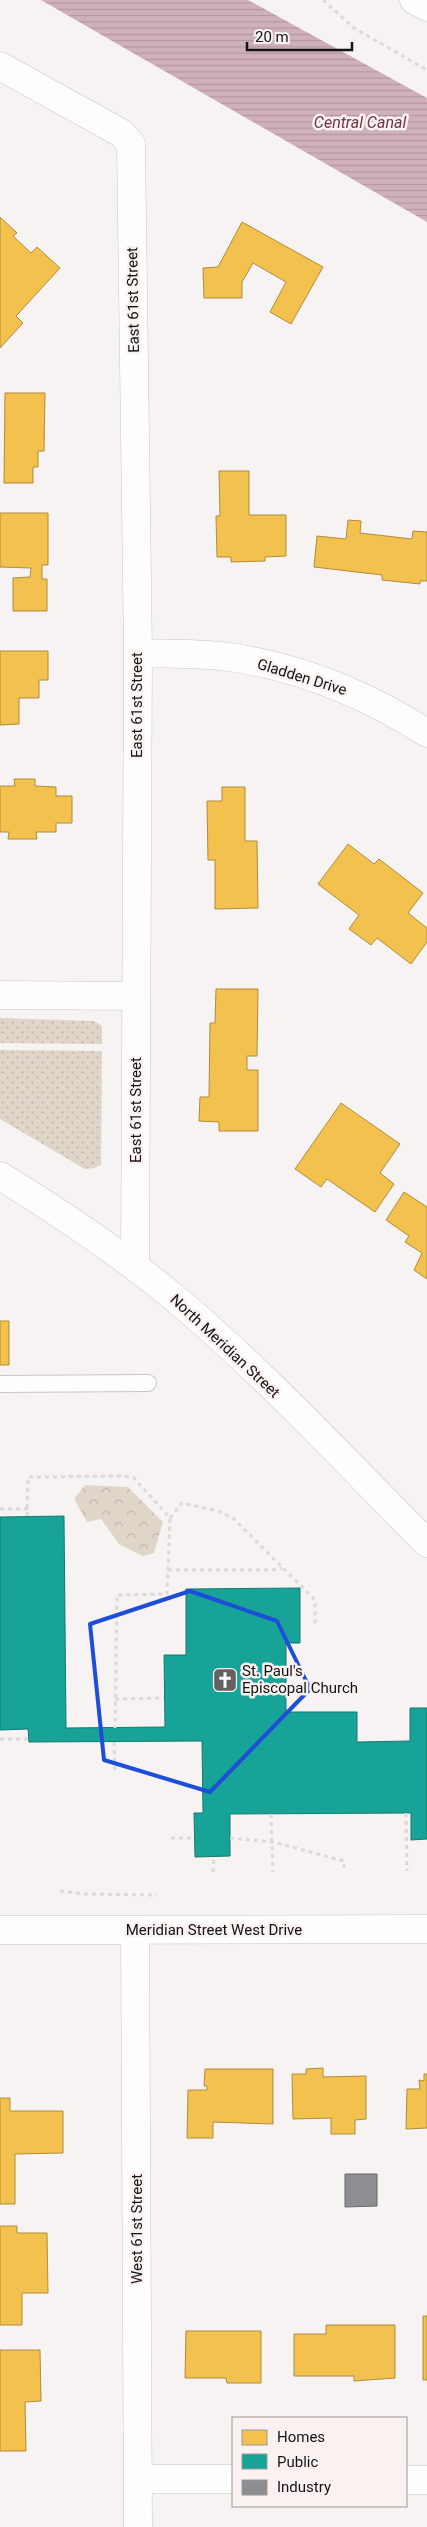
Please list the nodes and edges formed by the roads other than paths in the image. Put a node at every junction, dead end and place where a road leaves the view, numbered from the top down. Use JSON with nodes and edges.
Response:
{"nodes":[{"id":1,"x":414,"y":0,"type":"edge"},
{"id":2,"x":427,"y":7,"type":"edge"},
{"id":3,"x":0,"y":66,"type":"edge"},
{"id":4,"x":138,"y":653,"type":"junction"},
{"id":5,"x":427,"y":734,"type":"edge"},
{"id":6,"x":0,"y":994,"type":"edge"},
{"id":7,"x":136,"y":996,"type":"junction"},
{"id":8,"x":0,"y":1176,"type":"edge"},
{"id":9,"x":134,"y":1267,"type":"junction"},
{"id":10,"x":148,"y":1383,"type":"dead end"},
{"id":11,"x":0,"y":1384,"type":"edge"},
{"id":12,"x":427,"y":1543,"type":"edge"},
{"id":13,"x":427,"y":1929,"type":"edge"},
{"id":14,"x":0,"y":1930,"type":"edge"},
{"id":15,"x":135,"y":1930,"type":"junction"},
{"id":16,"x":138,"y":2479,"type":"junction"},
{"id":17,"x":232,"y":2479,"type":"edge"},
{"id":18,"x":407,"y":2480,"type":"edge"},
{"id":19,"x":427,"y":2480,"type":"edge"},
{"id":20,"x":138,"y":2527,"type":"edge"}],
"edges":[{"from":1,"to":2,"type":"street"},
{"from":3,"to":4,"type":"street","name":"East 61st Street"},
{"from":4,"to":5,"type":"street","name":"Gladden Drive"},
{"from":4,"to":7,"type":"street","name":"East 61st Street"},
{"from":6,"to":7,"type":"street"},
{"from":7,"to":9,"type":"street","name":"East 61st Street"},
{"from":8,"to":9,"type":"street","name":"North Meridian Street"},
{"from":9,"to":12,"type":"street","name":"North Meridian Street"},
{"from":10,"to":11,"type":"lane"},
{"from":13,"to":15,"type":"street","name":"Meridian Street West Drive"},
{"from":14,"to":15,"type":"street","name":"Meridian Street West Drive"},
{"from":15,"to":16,"type":"street","name":"West 61st Street"},
{"from":16,"to":17,"type":"street"},
{"from":16,"to":20,"type":"street","name":"West 61st Street"},
{"from":18,"to":19,"type":"street"}]}
